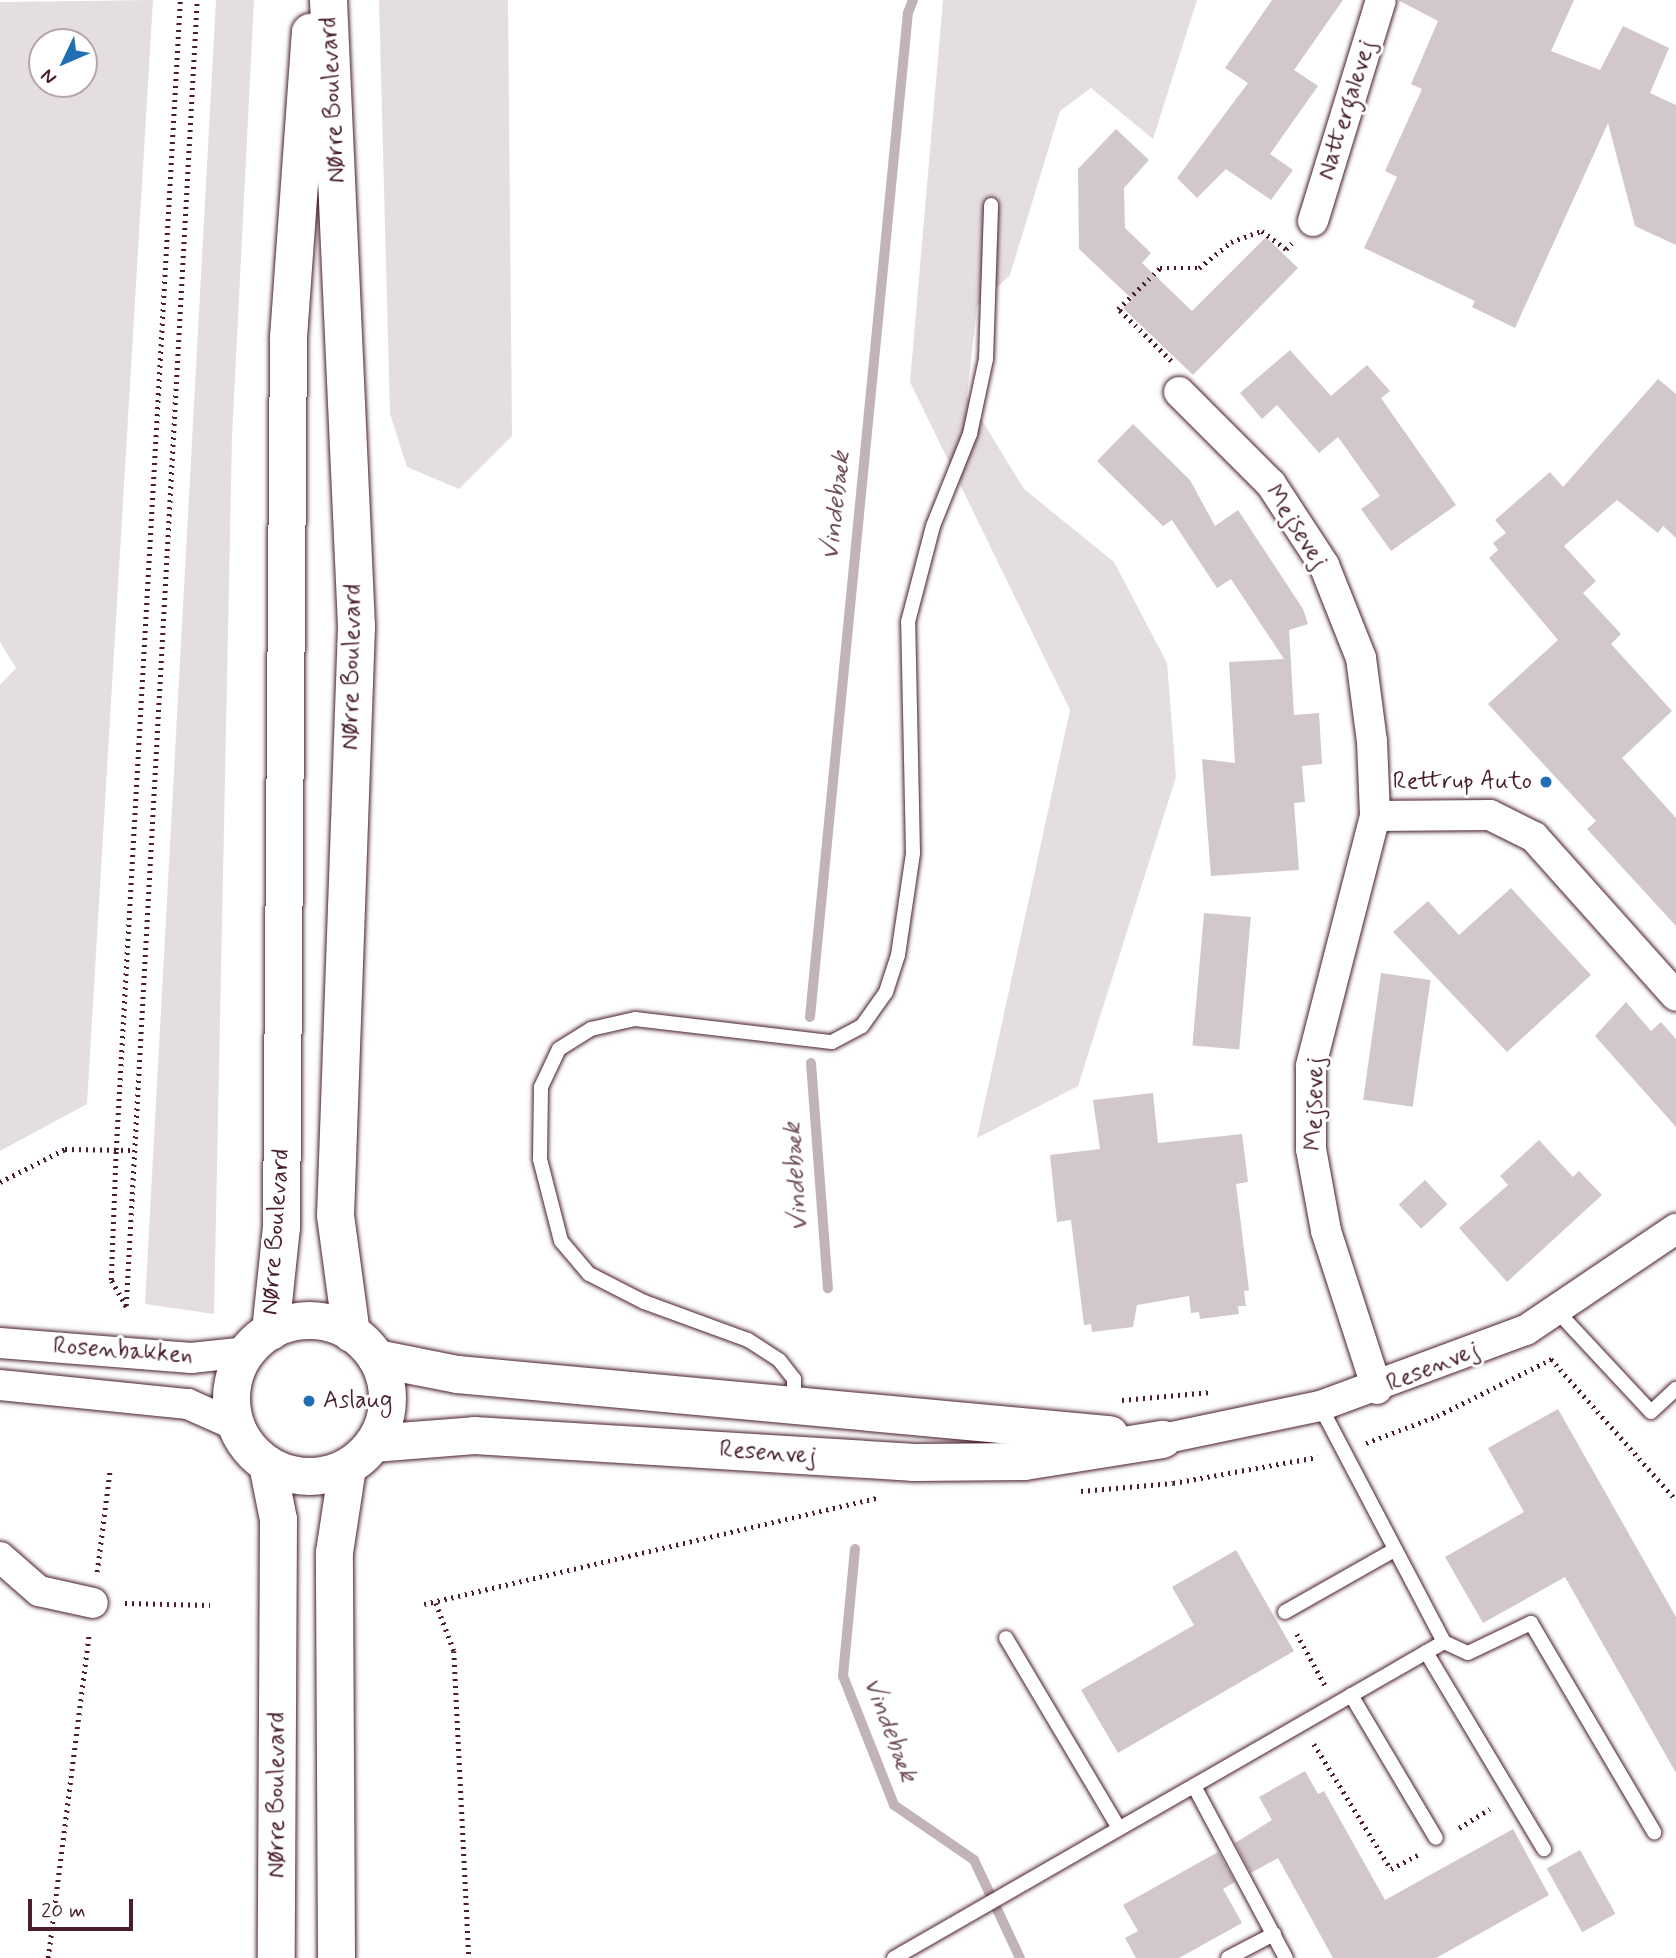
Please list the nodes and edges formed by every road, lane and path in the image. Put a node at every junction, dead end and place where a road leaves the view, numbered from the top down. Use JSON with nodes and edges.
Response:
{"nodes":[{"id":1,"x":180,"y":0,"type":"edge"},
{"id":2,"x":197,"y":0,"type":"edge"},
{"id":3,"x":312,"y":0,"type":"edge"},
{"id":4,"x":328,"y":0,"type":"edge"},
{"id":5,"x":1381,"y":0,"type":"edge"},
{"id":6,"x":991,"y":205,"type":"dead end"},
{"id":7,"x":1313,"y":221,"type":"joint"},
{"id":8,"x":1179,"y":392,"type":"joint"},
{"id":9,"x":1375,"y":816,"type":"junction"},
{"id":10,"x":1676,"y":996,"type":"edge"},
{"id":11,"x":116,"y":1150,"type":"junction"},
{"id":12,"x":132,"y":1150,"type":"junction"},
{"id":13,"x":0,"y":1182,"type":"edge"},
{"id":14,"x":1676,"y":1229,"type":"edge"},
{"id":15,"x":1556,"y":1310,"type":"junction"},
{"id":16,"x":258,"y":1341,"type":"junction"},
{"id":17,"x":0,"y":1343,"type":"edge"},
{"id":18,"x":363,"y":1345,"type":"junction"},
{"id":19,"x":1552,"y":1359,"type":"dead end"},
{"id":20,"x":0,"y":1385,"type":"edge"},
{"id":21,"x":1377,"y":1389,"type":"junction"},
{"id":22,"x":1676,"y":1389,"type":"edge"},
{"id":23,"x":1214,"y":1392,"type":"dead end"},
{"id":24,"x":1110,"y":1401,"type":"dead end"},
{"id":25,"x":794,"y":1406,"type":"junction"},
{"id":26,"x":1320,"y":1406,"type":"junction"},
{"id":27,"x":235,"y":1425,"type":"junction"},
{"id":28,"x":1162,"y":1439,"type":"junction"},
{"id":29,"x":373,"y":1443,"type":"junction"},
{"id":30,"x":267,"y":1464,"type":"junction"},
{"id":31,"x":346,"y":1467,"type":"junction"},
{"id":32,"x":110,"y":1468,"type":"dead end"},
{"id":33,"x":1676,"y":1500,"type":"edge"},
{"id":34,"x":1394,"y":1550,"type":"junction"},
{"id":35,"x":0,"y":1557,"type":"edge"},
{"id":36,"x":93,"y":1603,"type":"junction"},
{"id":37,"x":436,"y":1603,"type":"dead end"},
{"id":38,"x":210,"y":1605,"type":"dead end"},
{"id":39,"x":1285,"y":1612,"type":"joint"},
{"id":40,"x":1006,"y":1638,"type":"dead end"},
{"id":41,"x":1444,"y":1642,"type":"junction"},
{"id":42,"x":1426,"y":1652,"type":"junction"},
{"id":43,"x":1351,"y":1696,"type":"junction"},
{"id":44,"x":1336,"y":1704,"type":"junction"},
{"id":45,"x":1194,"y":1786,"type":"junction"},
{"id":46,"x":1119,"y":1828,"type":"junction"},
{"id":47,"x":1654,"y":1832,"type":"dead end"},
{"id":48,"x":1436,"y":1838,"type":"dead end"},
{"id":49,"x":1544,"y":1849,"type":"dead end"},
{"id":50,"x":1274,"y":1934,"type":"junction"},
{"id":51,"x":48,"y":1958,"type":"edge"},
{"id":52,"x":276,"y":1958,"type":"edge"},
{"id":53,"x":336,"y":1958,"type":"edge"},
{"id":54,"x":468,"y":1958,"type":"edge"},
{"id":55,"x":895,"y":1958,"type":"edge"},
{"id":56,"x":1228,"y":1958,"type":"edge"},
{"id":57,"x":1286,"y":1958,"type":"edge"}],
"edges":[{"from":1,"to":11,"type":"path"},
{"from":2,"to":12,"type":"path"},
{"from":3,"to":16,"type":"street","name":"Nørre Boulevard"},
{"from":4,"to":18,"type":"street","name":"Nørre Boulevard"},
{"from":5,"to":7,"type":"street","name":"Nattergalevej"},
{"from":6,"to":25,"type":"lane"},
{"from":7,"to":8,"type":"path"},
{"from":8,"to":9,"type":"street","name":"Mejsevej"},
{"from":9,"to":10,"type":"street"},
{"from":9,"to":21,"type":"street","name":"Mejsevej"},
{"from":11,"to":12,"type":"path"},
{"from":11,"to":12,"type":"path"},
{"from":11,"to":13,"type":"path"},
{"from":14,"to":15,"type":"street","name":"Resenvej"},
{"from":15,"to":21,"type":"street","name":"Resenvej"},
{"from":15,"to":22,"type":"lane"},
{"from":16,"to":17,"type":"street","name":"Rosenbakken"},
{"from":16,"to":18,"type":"street"},
{"from":16,"to":27,"type":"street"},
{"from":18,"to":25,"type":"street","name":"Resenvej"},
{"from":18,"to":29,"type":"street"},
{"from":19,"to":33,"type":"path"},
{"from":20,"to":27,"type":"street","name":"Rosenbakken"},
{"from":21,"to":26,"type":"street","name":"Resenvej"},
{"from":23,"to":24,"type":"path"},
{"from":25,"to":28,"type":"street","name":"Resenvej"},
{"from":26,"to":28,"type":"street","name":"Resenvej"},
{"from":26,"to":34,"type":"lane"},
{"from":27,"to":30,"type":"street"},
{"from":28,"to":29,"type":"street","name":"Resenvej"},
{"from":29,"to":31,"type":"street"},
{"from":30,"to":31,"type":"street"},
{"from":30,"to":52,"type":"street","name":"Nørre Boulevard"},
{"from":31,"to":53,"type":"street"},
{"from":32,"to":36,"type":"path"},
{"from":34,"to":39,"type":"lane"},
{"from":34,"to":41,"type":"lane"},
{"from":35,"to":36,"type":"street"},
{"from":36,"to":38,"type":"path"},
{"from":36,"to":51,"type":"path"},
{"from":37,"to":54,"type":"path"},
{"from":39,"to":44,"type":"path"},
{"from":40,"to":46,"type":"lane"},
{"from":41,"to":42,"type":"lane"},
{"from":41,"to":47,"type":"lane"},
{"from":42,"to":43,"type":"lane"},
{"from":42,"to":49,"type":"lane"},
{"from":43,"to":44,"type":"lane"},
{"from":43,"to":48,"type":"lane"},
{"from":44,"to":45,"type":"lane"},
{"from":45,"to":46,"type":"lane"},
{"from":45,"to":50,"type":"lane"},
{"from":46,"to":55,"type":"lane"},
{"from":50,"to":56,"type":"lane"},
{"from":50,"to":57,"type":"lane"}]}
